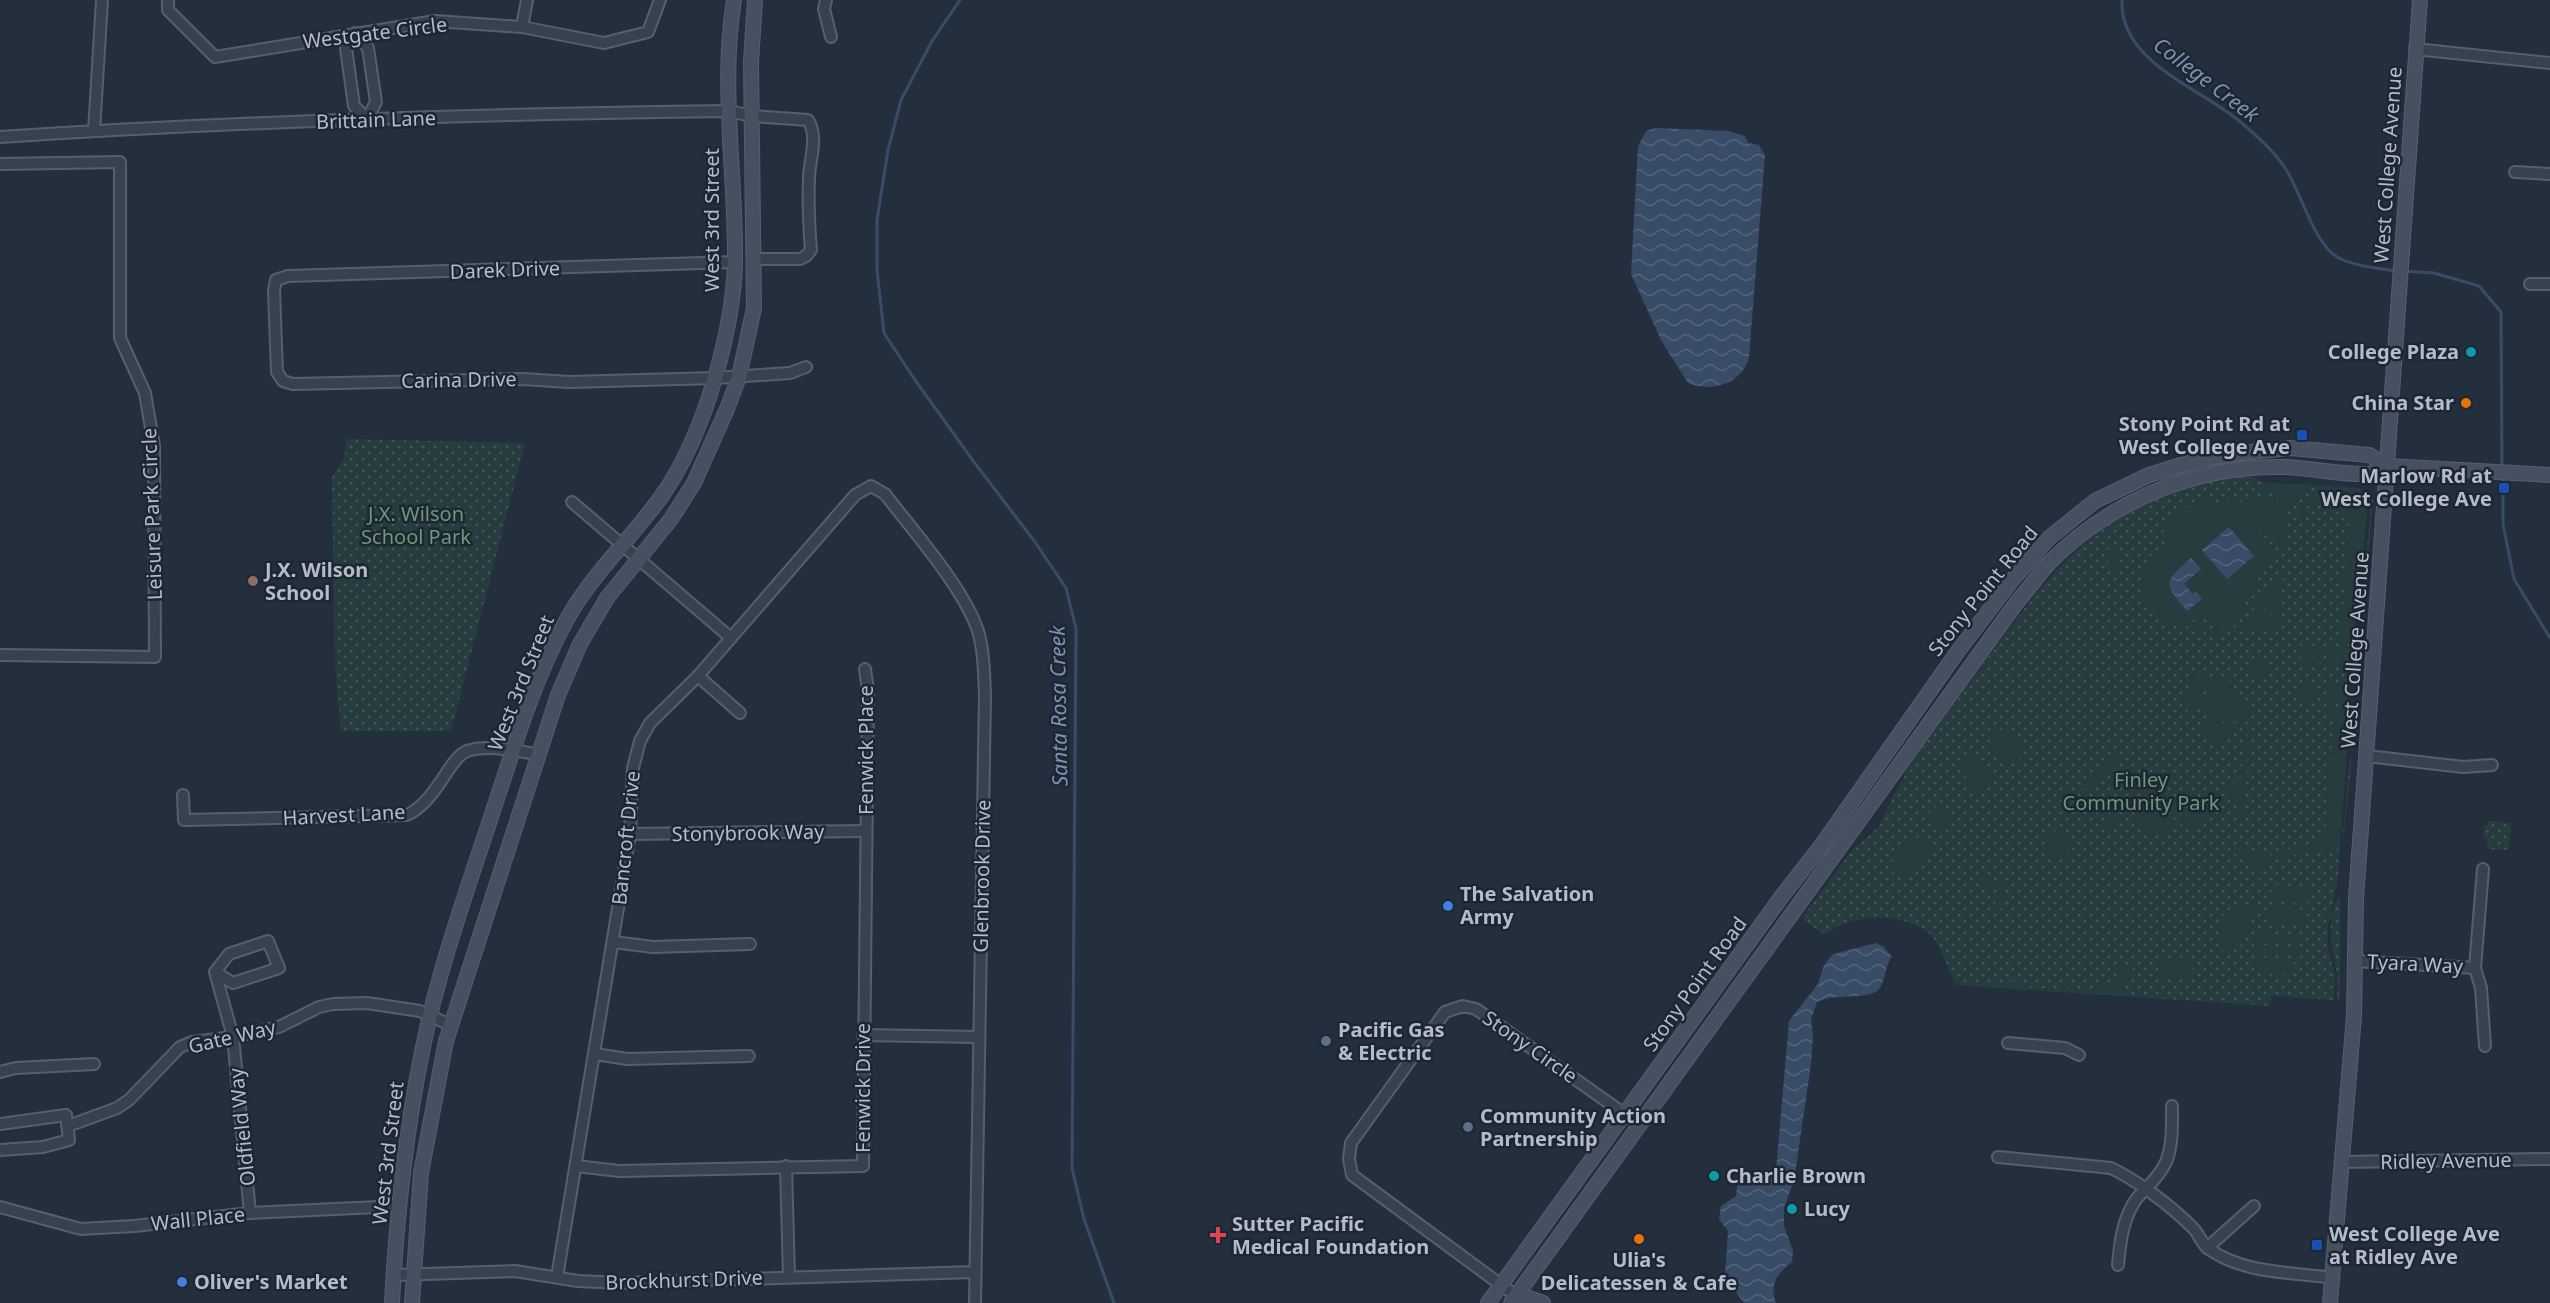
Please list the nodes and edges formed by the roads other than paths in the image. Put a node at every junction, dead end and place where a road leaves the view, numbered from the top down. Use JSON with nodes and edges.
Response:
{"nodes":[{"id":1,"x":102,"y":0,"type":"edge"},
{"id":2,"x":168,"y":0,"type":"edge"},
{"id":3,"x":527,"y":0,"type":"edge"},
{"id":4,"x":660,"y":0,"type":"edge"},
{"id":5,"x":734,"y":0,"type":"edge"},
{"id":6,"x":755,"y":0,"type":"edge"},
{"id":7,"x":826,"y":0,"type":"edge"},
{"id":8,"x":2420,"y":0,"type":"edge"},
{"id":9,"x":522,"y":27,"type":"junction"},
{"id":10,"x":355,"y":33,"type":"junction"},
{"id":11,"x":831,"y":37,"type":"dead end"},
{"id":12,"x":2415,"y":50,"type":"junction"},
{"id":13,"x":2550,"y":63,"type":"edge"},
{"id":14,"x":729,"y":111,"type":"junction"},
{"id":15,"x":752,"y":116,"type":"junction"},
{"id":16,"x":367,"y":119,"type":"junction"},
{"id":17,"x":94,"y":131,"type":"junction"},
{"id":18,"x":0,"y":137,"type":"edge"},
{"id":19,"x":0,"y":164,"type":"edge"},
{"id":20,"x":2515,"y":172,"type":"dead end"},
{"id":21,"x":2550,"y":174,"type":"edge"},
{"id":22,"x":755,"y":259,"type":"junction"},
{"id":23,"x":735,"y":262,"type":"junction"},
{"id":24,"x":276,"y":280,"type":"joint"},
{"id":25,"x":2530,"y":284,"type":"dead end"},
{"id":26,"x":2550,"y":284,"type":"edge"},
{"id":27,"x":806,"y":367,"type":"dead end"},
{"id":28,"x":739,"y":377,"type":"junction"},
{"id":29,"x":715,"y":378,"type":"junction"},
{"id":30,"x":2250,"y":452,"type":"junction"},
{"id":31,"x":2388,"y":466,"type":"junction"},
{"id":32,"x":2550,"y":475,"type":"edge"},
{"id":33,"x":2178,"y":483,"type":"junction"},
{"id":34,"x":871,"y":486,"type":"joint"},
{"id":35,"x":572,"y":502,"type":"dead end"},
{"id":36,"x":621,"y":544,"type":"junction"},
{"id":37,"x":638,"y":559,"type":"junction"},
{"id":38,"x":731,"y":638,"type":"junction"},
{"id":39,"x":0,"y":656,"type":"edge"},
{"id":40,"x":866,"y":669,"type":"dead end"},
{"id":41,"x":698,"y":676,"type":"junction"},
{"id":42,"x":740,"y":713,"type":"dead end"},
{"id":43,"x":513,"y":751,"type":"junction"},
{"id":44,"x":537,"y":754,"type":"junction"},
{"id":45,"x":2367,"y":756,"type":"junction"},
{"id":46,"x":2492,"y":765,"type":"dead end"},
{"id":47,"x":183,"y":795,"type":"dead end"},
{"id":48,"x":866,"y":831,"type":"junction"},
{"id":49,"x":630,"y":834,"type":"junction"},
{"id":50,"x":2483,"y":869,"type":"dead end"},
{"id":51,"x":613,"y":942,"type":"junction"},
{"id":52,"x":750,"y":944,"type":"dead end"},
{"id":53,"x":2355,"y":961,"type":"junction"},
{"id":54,"x":2475,"y":968,"type":"junction"},
{"id":55,"x":215,"y":972,"type":"junction"},
{"id":56,"x":430,"y":1015,"type":"junction"},
{"id":57,"x":450,"y":1025,"type":"junction"},
{"id":58,"x":863,"y":1035,"type":"junction"},
{"id":59,"x":233,"y":1037,"type":"junction"},
{"id":60,"x":978,"y":1037,"type":"junction"},
{"id":61,"x":2008,"y":1043,"type":"dead end"},
{"id":62,"x":2485,"y":1046,"type":"dead end"},
{"id":63,"x":595,"y":1054,"type":"junction"},
{"id":64,"x":2079,"y":1055,"type":"dead end"},
{"id":65,"x":749,"y":1056,"type":"dead end"},
{"id":66,"x":94,"y":1064,"type":"dead end"},
{"id":67,"x":0,"y":1072,"type":"edge"},
{"id":68,"x":2172,"y":1107,"type":"dead end"},
{"id":69,"x":1625,"y":1114,"type":"junction"},
{"id":70,"x":0,"y":1124,"type":"edge"},
{"id":71,"x":1640,"y":1125,"type":"junction"},
{"id":72,"x":68,"y":1126,"type":"junction"},
{"id":73,"x":0,"y":1150,"type":"edge"},
{"id":74,"x":1998,"y":1156,"type":"dead end"},
{"id":75,"x":2550,"y":1159,"type":"edge"},
{"id":76,"x":2341,"y":1162,"type":"junction"},
{"id":77,"x":576,"y":1166,"type":"junction"},
{"id":78,"x":786,"y":1166,"type":"junction"},
{"id":79,"x":2145,"y":1190,"type":"junction"},
{"id":80,"x":400,"y":1206,"type":"junction"},
{"id":81,"x":2254,"y":1206,"type":"dead end"},
{"id":82,"x":0,"y":1207,"type":"edge"},
{"id":83,"x":250,"y":1213,"type":"junction"},
{"id":84,"x":2207,"y":1248,"type":"junction"},
{"id":85,"x":2118,"y":1265,"type":"dead end"},
{"id":86,"x":975,"y":1272,"type":"junction"},
{"id":87,"x":394,"y":1275,"type":"junction"},
{"id":88,"x":412,"y":1276,"type":"junction"},
{"id":89,"x":557,"y":1277,"type":"junction"},
{"id":90,"x":789,"y":1277,"type":"junction"},
{"id":91,"x":2333,"y":1278,"type":"junction"},
{"id":92,"x":1500,"y":1285,"type":"junction"},
{"id":93,"x":1517,"y":1301,"type":"edge"},
{"id":94,"x":392,"y":1303,"type":"edge"},
{"id":95,"x":412,"y":1303,"type":"edge"},
{"id":96,"x":975,"y":1303,"type":"edge"},
{"id":97,"x":1488,"y":1303,"type":"edge"},
{"id":98,"x":1544,"y":1303,"type":"edge"},
{"id":99,"x":2330,"y":1303,"type":"edge"}],
"edges":[{"from":1,"to":17,"type":"street"},
{"from":2,"to":10,"type":"street","name":"Westgate Circle"},
{"from":3,"to":9,"type":"street"},
{"from":4,"to":9,"type":"street","name":"Westgate Circle"},
{"from":5,"to":14,"type":"main road","name":"West 3rd Street"},
{"from":6,"to":15,"type":"main road","name":"West 3rd Street"},
{"from":7,"to":11,"type":"street"},
{"from":8,"to":12,"type":"main road","name":"West College Avenue"},
{"from":9,"to":10,"type":"street","name":"Westgate Circle"},
{"from":10,"to":16,"type":"street"},
{"from":10,"to":16,"type":"street"},
{"from":12,"to":13,"type":"street"},
{"from":12,"to":31,"type":"main road","name":"West College Avenue"},
{"from":14,"to":15,"type":"street","name":"Brittain Lane"},
{"from":14,"to":16,"type":"street","name":"Brittain Lane"},
{"from":14,"to":23,"type":"main road","name":"West 3rd Street"},
{"from":15,"to":22,"type":"main road","name":"West 3rd Street"},
{"from":15,"to":22,"type":"street","name":"Brittain Lane"},
{"from":16,"to":17,"type":"street","name":"Brittain Lane"},
{"from":17,"to":18,"type":"street","name":"Brittain Lane"},
{"from":19,"to":39,"type":"street","name":"Leisure Park Circle"},
{"from":20,"to":21,"type":"street"},
{"from":22,"to":28,"type":"main road","name":"West 3rd Street"},
{"from":23,"to":24,"type":"street","name":"Darek Drive"},
{"from":23,"to":29,"type":"main road","name":"West 3rd Street"},
{"from":24,"to":29,"type":"street","name":"Carina Drive"},
{"from":25,"to":26,"type":"street"},
{"from":27,"to":28,"type":"street","name":"Carina Drive"},
{"from":28,"to":29,"type":"street","name":"Carina Drive"},
{"from":28,"to":37,"type":"main road","name":"West 3rd Street"},
{"from":29,"to":36,"type":"main road","name":"West 3rd Street"},
{"from":30,"to":31,"type":"main road","name":"Stony Point Road"},
{"from":30,"to":33,"type":"main road"},
{"from":30,"to":69,"type":"main road","name":"Stony Point Road"},
{"from":31,"to":32,"type":"main road"},
{"from":31,"to":33,"type":"main road","name":"Stony Point Road"},
{"from":31,"to":45,"type":"main road","name":"West College Avenue"},
{"from":33,"to":71,"type":"main road","name":"Stony Point Road"},
{"from":34,"to":38,"type":"street","name":"Bancroft Drive"},
{"from":34,"to":60,"type":"street","name":"Glenbrook Drive"},
{"from":35,"to":36,"type":"street"},
{"from":36,"to":37,"type":"street"},
{"from":36,"to":43,"type":"main road","name":"West 3rd Street"},
{"from":37,"to":38,"type":"street"},
{"from":37,"to":44,"type":"main road","name":"West 3rd Street"},
{"from":38,"to":41,"type":"street","name":"Bancroft Drive"},
{"from":40,"to":48,"type":"street","name":"Fenwick Place"},
{"from":41,"to":42,"type":"street"},
{"from":41,"to":49,"type":"street","name":"Bancroft Drive"},
{"from":43,"to":44,"type":"street","name":"Harvest Lane"},
{"from":43,"to":47,"type":"street","name":"Harvest Lane"},
{"from":43,"to":56,"type":"main road","name":"West 3rd Street"},
{"from":44,"to":57,"type":"main road","name":"West 3rd Street"},
{"from":45,"to":46,"type":"street"},
{"from":45,"to":53,"type":"main road","name":"West College Avenue"},
{"from":48,"to":49,"type":"street","name":"Stonybrook Way"},
{"from":48,"to":58,"type":"street","name":"Fenwick Drive"},
{"from":49,"to":51,"type":"street","name":"Bancroft Drive"},
{"from":50,"to":54,"type":"street"},
{"from":51,"to":52,"type":"street"},
{"from":51,"to":63,"type":"street","name":"Bancroft Drive"},
{"from":53,"to":54,"type":"street","name":"Tyara Way"},
{"from":53,"to":76,"type":"main road","name":"West College Avenue"},
{"from":54,"to":62,"type":"street"},
{"from":55,"to":55,"type":"street"},
{"from":55,"to":59,"type":"street","name":"Oldfield Way"},
{"from":56,"to":57,"type":"street","name":"Gate Way"},
{"from":56,"to":59,"type":"street","name":"Gate Way"},
{"from":56,"to":80,"type":"main road","name":"West 3rd Street"},
{"from":57,"to":88,"type":"main road","name":"West 3rd Street"},
{"from":58,"to":60,"type":"street"},
{"from":58,"to":78,"type":"street","name":"Fenwick Drive"},
{"from":59,"to":72,"type":"street","name":"Gate Way"},
{"from":59,"to":83,"type":"street","name":"Oldfield Way"},
{"from":60,"to":86,"type":"street","name":"Glenbrook Drive"},
{"from":61,"to":64,"type":"street"},
{"from":63,"to":65,"type":"street"},
{"from":63,"to":77,"type":"street","name":"Bancroft Drive"},
{"from":66,"to":67,"type":"street"},
{"from":68,"to":79,"type":"street"},
{"from":69,"to":71,"type":"street","name":"Stony Circle"},
{"from":69,"to":92,"type":"main road","name":"Stony Point Road"},
{"from":69,"to":92,"type":"street","name":"Stony Circle"},
{"from":70,"to":72,"type":"street"},
{"from":71,"to":93,"type":"main road","name":"Stony Point Road"},
{"from":72,"to":73,"type":"street"},
{"from":74,"to":79,"type":"street"},
{"from":75,"to":76,"type":"street","name":"Ridley Avenue"},
{"from":76,"to":91,"type":"main road","name":"West College Avenue"},
{"from":77,"to":78,"type":"street","name":"Fenwick Drive"},
{"from":77,"to":89,"type":"street","name":"Bancroft Drive"},
{"from":78,"to":90,"type":"street"},
{"from":79,"to":84,"type":"street"},
{"from":79,"to":85,"type":"street"},
{"from":80,"to":83,"type":"street","name":"Wall Place"},
{"from":80,"to":87,"type":"main road","name":"West 3rd Street"},
{"from":81,"to":84,"type":"street"},
{"from":82,"to":83,"type":"street","name":"Wall Place"},
{"from":84,"to":91,"type":"street"},
{"from":86,"to":90,"type":"street","name":"Brockhurst Drive"},
{"from":86,"to":96,"type":"street","name":"Glenbrook Drive"},
{"from":87,"to":88,"type":"street","name":"Brockhurst Drive"},
{"from":87,"to":94,"type":"main road","name":"West 3rd Street"},
{"from":88,"to":89,"type":"street","name":"Brockhurst Drive"},
{"from":88,"to":95,"type":"main road","name":"West 3rd Street"},
{"from":89,"to":90,"type":"street","name":"Brockhurst Drive"},
{"from":91,"to":99,"type":"main road","name":"West College Avenue"},
{"from":92,"to":93,"type":"street","name":"Stony Circle"},
{"from":92,"to":97,"type":"main road","name":"Stony Point Road"},
{"from":93,"to":98,"type":"main road"}]}
